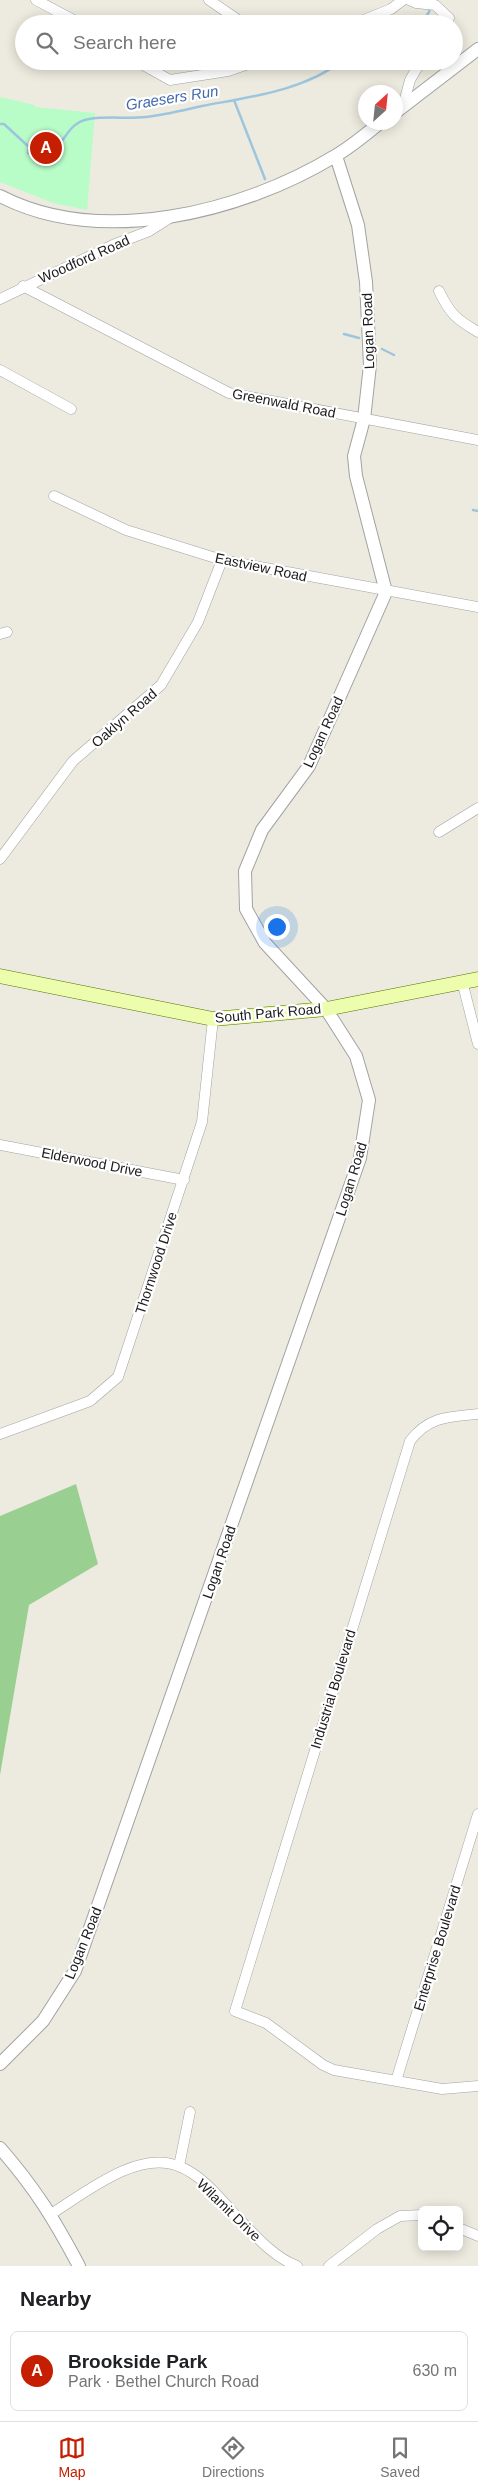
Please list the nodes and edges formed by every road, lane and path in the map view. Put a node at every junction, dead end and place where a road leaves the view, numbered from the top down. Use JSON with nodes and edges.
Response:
{"nodes":[{"id":1,"x":36,"y":0,"type":"edge"},
{"id":2,"x":209,"y":0,"type":"edge"},
{"id":3,"x":403,"y":0,"type":"edge"},
{"id":4,"x":409,"y":0,"type":"edge"},
{"id":5,"x":64,"y":15,"type":"edge"},
{"id":6,"x":231,"y":15,"type":"edge"},
{"id":7,"x":376,"y":15,"type":"edge"},
{"id":8,"x":445,"y":15,"type":"edge"},
{"id":9,"x":478,"y":49,"type":"edge"},
{"id":10,"x":463,"y":60,"type":"edge"},
{"id":11,"x":152,"y":70,"type":"edge"},
{"id":12,"x":231,"y":70,"type":"edge"},
{"id":13,"x":416,"y":70,"type":"edge"},
{"id":14,"x":450,"y":70,"type":"edge"},
{"id":15,"x":403,"y":98,"type":"edge"},
{"id":16,"x":403,"y":106,"type":"edge"},
{"id":17,"x":370,"y":130,"type":"edge"},
{"id":18,"x":336,"y":156,"type":"junction"},
{"id":19,"x":0,"y":196,"type":"edge"},
{"id":20,"x":168,"y":219,"type":"junction"},
{"id":21,"x":23,"y":286,"type":"junction"},
{"id":22,"x":439,"y":291,"type":"dead end"},
{"id":23,"x":0,"y":299,"type":"edge"},
{"id":24,"x":478,"y":332,"type":"edge"},
{"id":25,"x":0,"y":370,"type":"edge"},
{"id":26,"x":71,"y":409,"type":"dead end"},
{"id":27,"x":364,"y":419,"type":"junction"},
{"id":28,"x":478,"y":440,"type":"edge"},
{"id":29,"x":54,"y":496,"type":"dead end"},
{"id":30,"x":222,"y":560,"type":"junction"},
{"id":31,"x":386,"y":592,"type":"junction"},
{"id":32,"x":478,"y":607,"type":"edge"},
{"id":33,"x":478,"y":808,"type":"edge"},
{"id":34,"x":440,"y":832,"type":"dead end"},
{"id":35,"x":0,"y":859,"type":"edge"},
{"id":36,"x":0,"y":976,"type":"edge"},
{"id":37,"x":478,"y":979,"type":"edge"},
{"id":38,"x":462,"y":981,"type":"junction"},
{"id":39,"x":326,"y":1009,"type":"junction"},
{"id":40,"x":213,"y":1019,"type":"junction"},
{"id":41,"x":478,"y":1044,"type":"edge"},
{"id":42,"x":0,"y":1145,"type":"edge"},
{"id":43,"x":184,"y":1180,"type":"junction"},
{"id":44,"x":478,"y":1414,"type":"edge"},
{"id":45,"x":0,"y":1434,"type":"edge"},
{"id":46,"x":478,"y":1814,"type":"edge"},
{"id":47,"x":0,"y":2064,"type":"edge"},
{"id":48,"x":396,"y":2081,"type":"junction"},
{"id":49,"x":478,"y":2086,"type":"edge"},
{"id":50,"x":190,"y":2112,"type":"dead end"},
{"id":51,"x":0,"y":2148,"type":"edge"},
{"id":52,"x":5,"y":2162,"type":"edge"},
{"id":53,"x":178,"y":2166,"type":"junction"},
{"id":54,"x":51,"y":2214,"type":"junction"},
{"id":55,"x":418,"y":2215,"type":"edge"},
{"id":56,"x":463,"y":2230,"type":"edge"},
{"id":57,"x":478,"y":2236,"type":"edge"},
{"id":58,"x":78,"y":2266,"type":"edge"},
{"id":59,"x":297,"y":2266,"type":"edge"},
{"id":60,"x":329,"y":2266,"type":"edge"}],
"edges":[{"from":1,"to":5,"type":"street"},
{"from":2,"to":6,"type":"street"},
{"from":3,"to":7,"type":"street"},
{"from":4,"to":8,"type":"street"},
{"from":9,"to":10,"type":"street"},
{"from":11,"to":12,"type":"street"},
{"from":13,"to":15,"type":"street"},
{"from":14,"to":16,"type":"street"},
{"from":17,"to":18,"type":"street"},
{"from":18,"to":20,"type":"street"},
{"from":18,"to":27,"type":"street","name":"Logan Road"},
{"from":19,"to":20,"type":"street"},
{"from":20,"to":21,"type":"street","name":"Woodford Road"},
{"from":21,"to":23,"type":"street","name":"Woodford Road"},
{"from":21,"to":27,"type":"street","name":"Greenwald Road"},
{"from":22,"to":24,"type":"street"},
{"from":25,"to":26,"type":"street"},
{"from":27,"to":28,"type":"street","name":"Greenwald Road"},
{"from":27,"to":31,"type":"street","name":"Logan Road"},
{"from":29,"to":30,"type":"street","name":"Eastview Road"},
{"from":30,"to":31,"type":"street","name":"Eastview Road"},
{"from":30,"to":35,"type":"street","name":"Oaklyn Road"},
{"from":31,"to":32,"type":"street","name":"Eastview Road"},
{"from":31,"to":39,"type":"street","name":"Logan Road"},
{"from":33,"to":34,"type":"street"},
{"from":36,"to":40,"type":"main road","name":"South Park Road"},
{"from":37,"to":38,"type":"main road","name":"South Park Road"},
{"from":38,"to":39,"type":"main road","name":"South Park Road"},
{"from":38,"to":41,"type":"street"},
{"from":39,"to":40,"type":"main road","name":"South Park Road"},
{"from":39,"to":47,"type":"street","name":"Logan Road"},
{"from":40,"to":43,"type":"street","name":"Thornwood Drive"},
{"from":42,"to":43,"type":"street","name":"Elderwood Drive"},
{"from":43,"to":45,"type":"street","name":"Thornwood Drive"},
{"from":44,"to":48,"type":"street","name":"Industrial Boulevard"},
{"from":46,"to":48,"type":"street","name":"Enterprise Boulevard"},
{"from":48,"to":49,"type":"street"},
{"from":50,"to":53,"type":"street"},
{"from":51,"to":52,"type":"street"},
{"from":52,"to":54,"type":"street"},
{"from":53,"to":54,"type":"street","name":"Wilamit Drive"},
{"from":53,"to":59,"type":"street","name":"Wilamit Drive"},
{"from":54,"to":58,"type":"street"},
{"from":55,"to":60,"type":"street"},
{"from":56,"to":57,"type":"street"}]}
